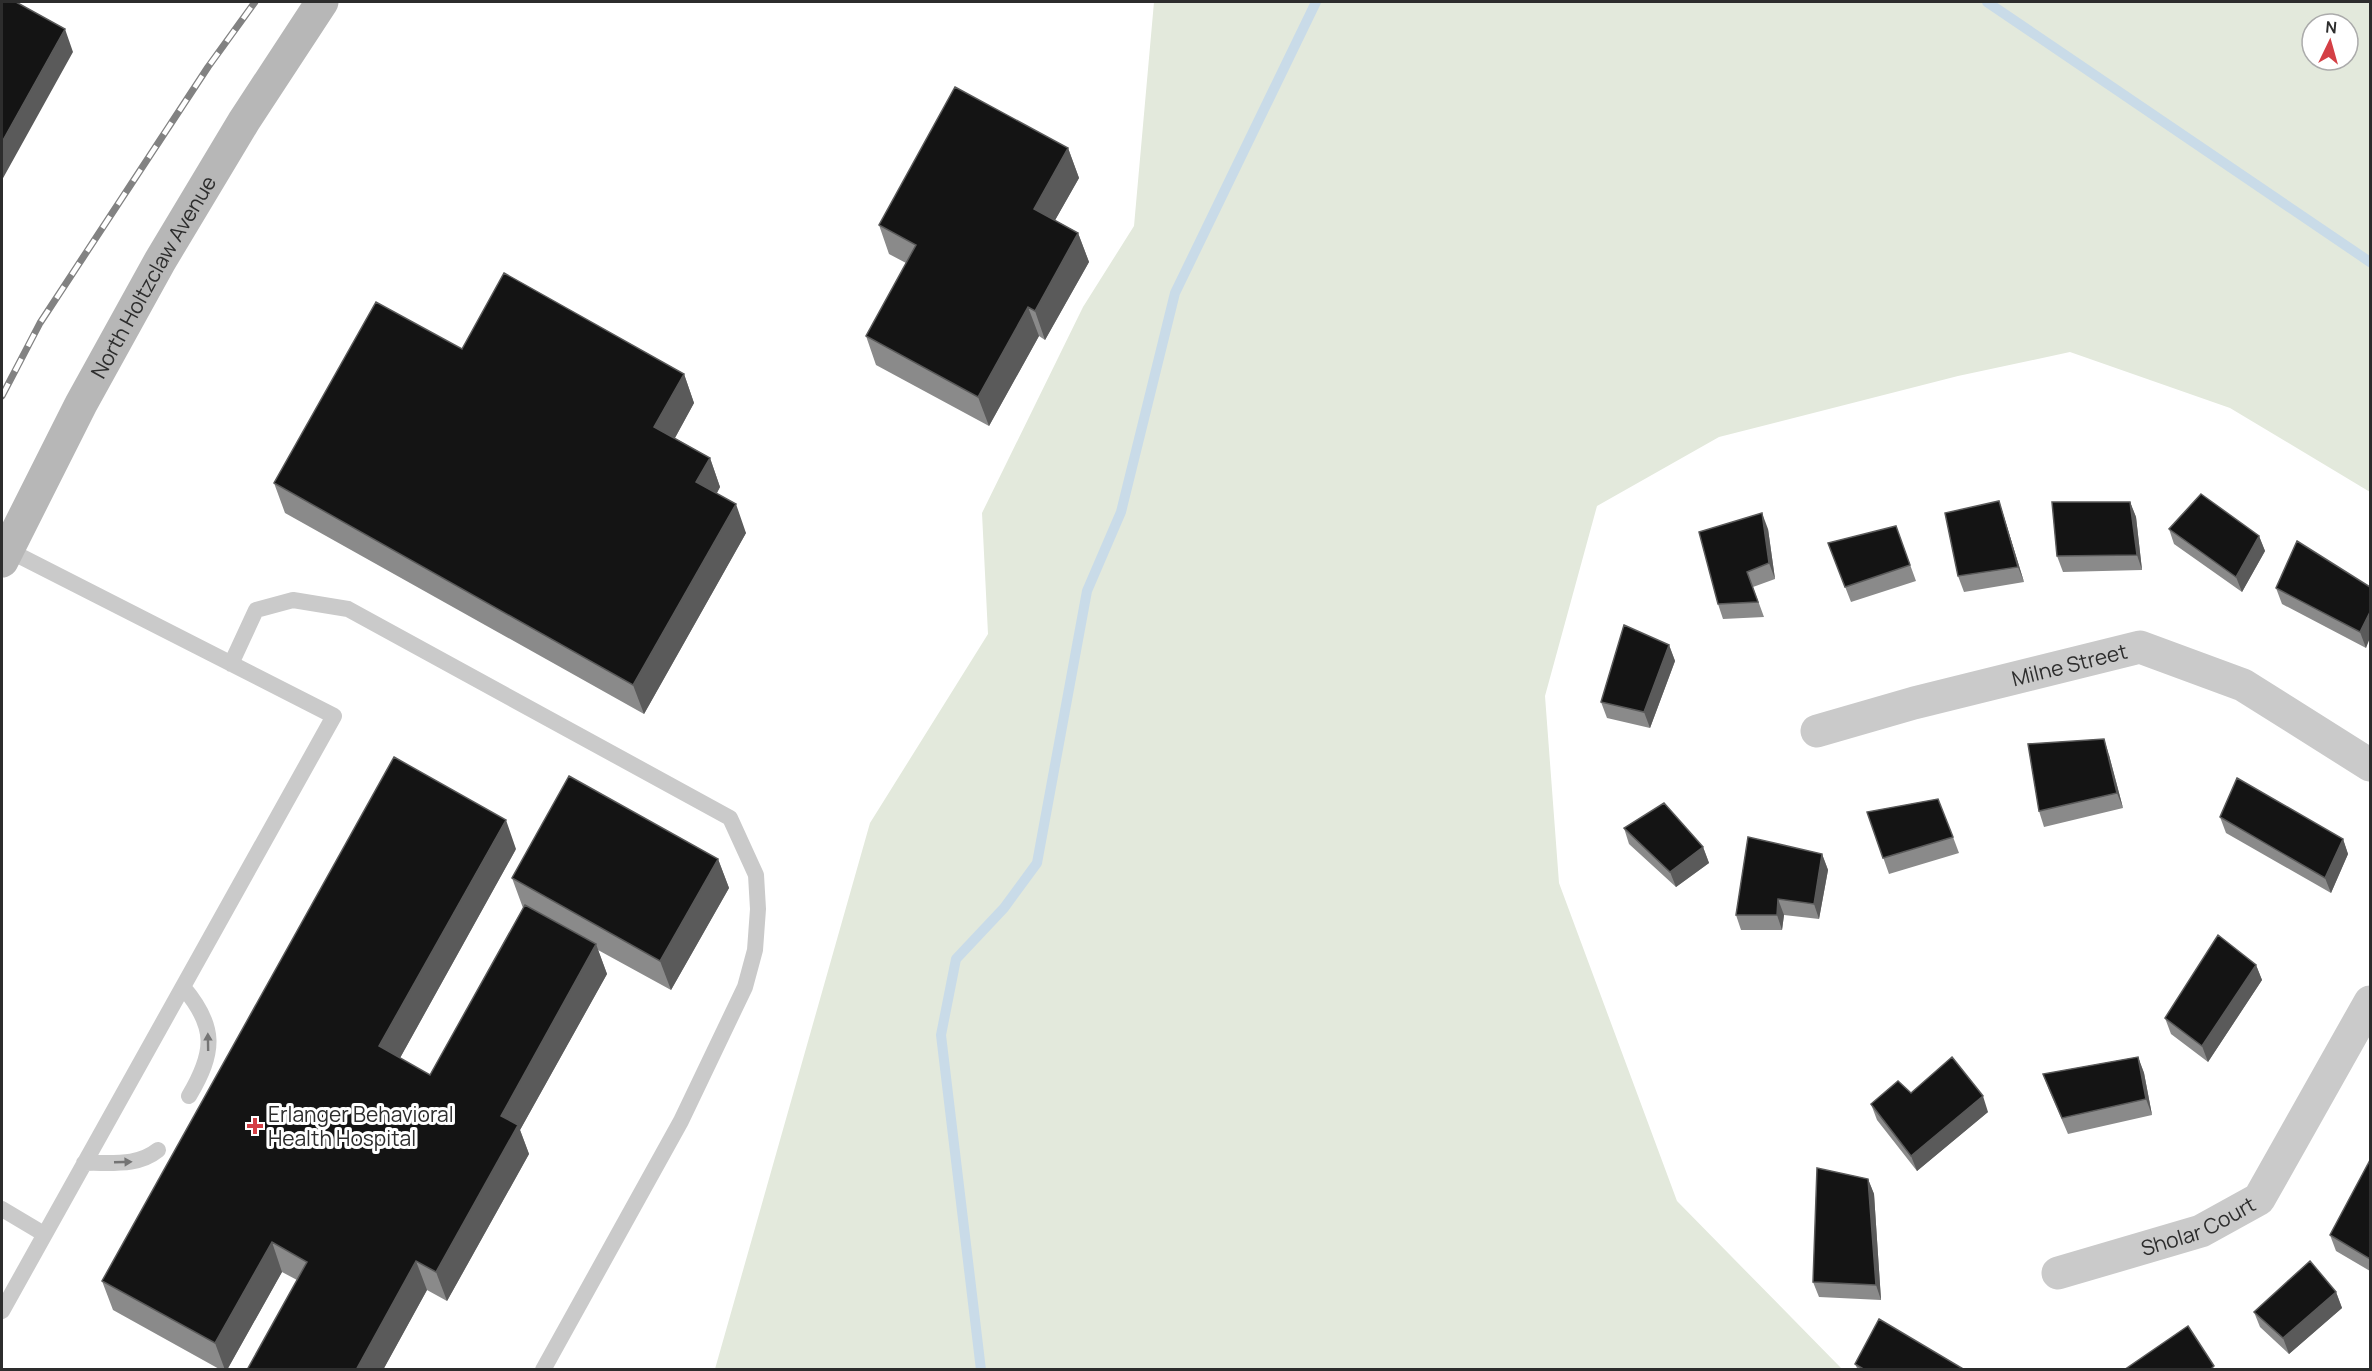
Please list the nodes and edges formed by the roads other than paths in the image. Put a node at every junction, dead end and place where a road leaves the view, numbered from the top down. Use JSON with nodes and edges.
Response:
{"nodes":[{"id":1,"x":322,"y":2,"type":"edge"},
{"id":2,"x":5,"y":555,"type":"edge"},
{"id":3,"x":231,"y":663,"type":"junction"},
{"id":4,"x":1817,"y":731,"type":"dead end"},
{"id":5,"x":2370,"y":765,"type":"edge"},
{"id":6,"x":183,"y":987,"type":"junction"},
{"id":7,"x":2370,"y":1002,"type":"edge"},
{"id":8,"x":189,"y":1096,"type":"dead end"},
{"id":9,"x":158,"y":1150,"type":"dead end"},
{"id":10,"x":84,"y":1162,"type":"junction"},
{"id":11,"x":2,"y":1209,"type":"edge"},
{"id":12,"x":44,"y":1234,"type":"junction"},
{"id":13,"x":2058,"y":1274,"type":"dead end"},
{"id":14,"x":2,"y":1311,"type":"edge"},
{"id":15,"x":543,"y":1370,"type":"edge"}],
"edges":[{"from":1,"to":2,"type":"main road","name":"North Holtzclaw Avenue"},
{"from":2,"to":3,"type":"lane"},
{"from":3,"to":6,"type":"lane"},
{"from":3,"to":15,"type":"lane"},
{"from":4,"to":5,"type":"street","name":"Milne Street"},
{"from":8,"to":6,"type":"lane","one_way":true},
{"from":6,"to":10,"type":"lane"},
{"from":7,"to":13,"type":"street","name":"Sholar Court"},
{"from":10,"to":9,"type":"lane","one_way":true},
{"from":10,"to":12,"type":"lane"},
{"from":11,"to":12,"type":"lane"},
{"from":12,"to":14,"type":"lane"}]}
